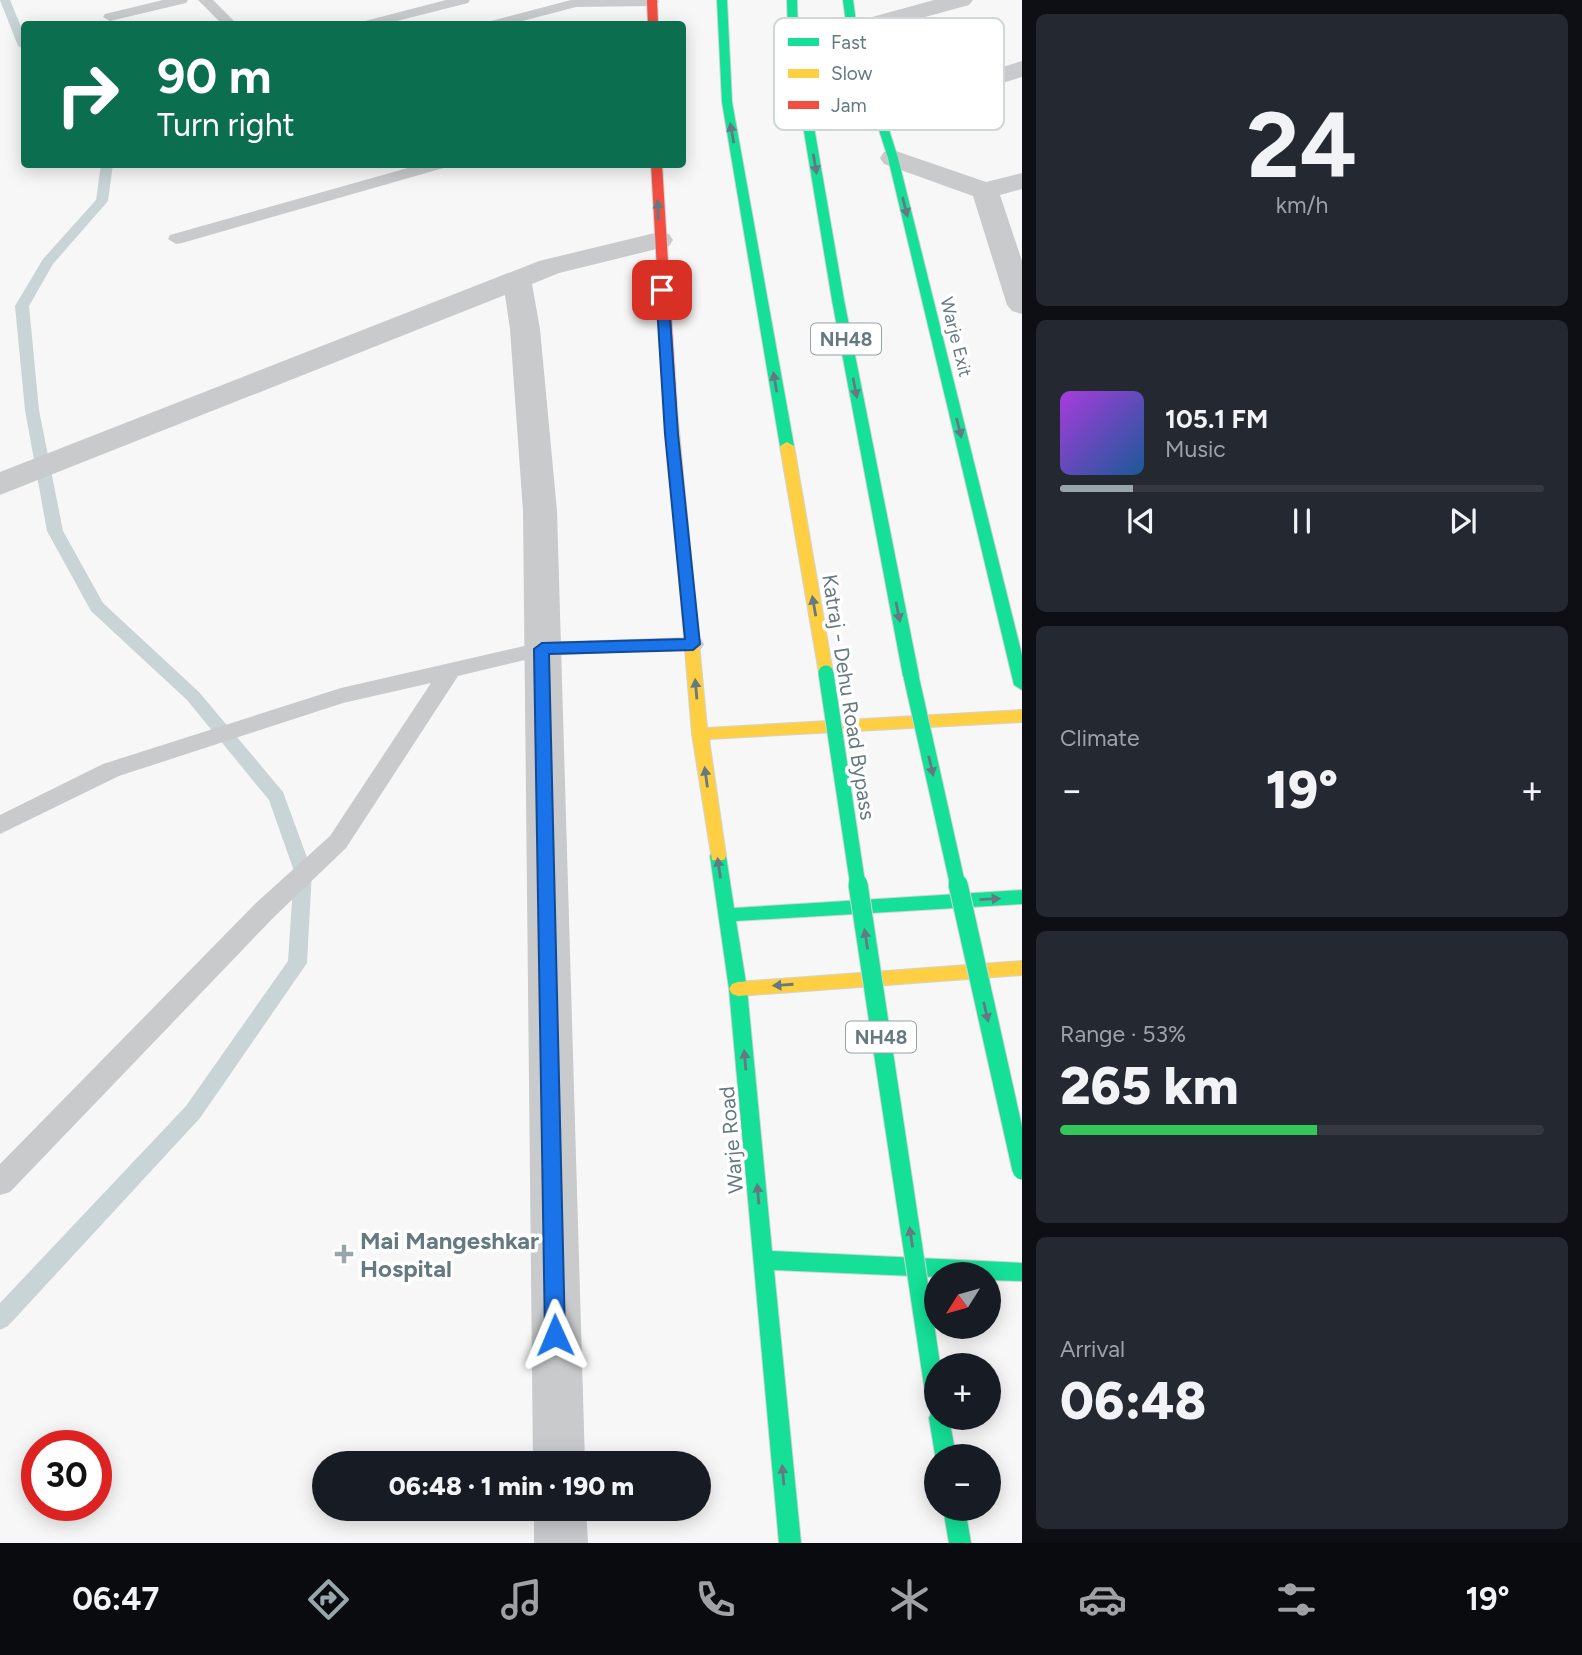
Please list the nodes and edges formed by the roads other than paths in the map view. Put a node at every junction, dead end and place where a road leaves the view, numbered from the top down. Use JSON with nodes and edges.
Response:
{"nodes":[{"id":1,"x":181,"y":0,"type":"edge"},
{"id":2,"x":205,"y":0,"type":"edge"},
{"id":3,"x":463,"y":0,"type":"edge"},
{"id":4,"x":722,"y":0,"type":"edge"},
{"id":5,"x":792,"y":0,"type":"edge"},
{"id":6,"x":848,"y":0,"type":"edge"},
{"id":7,"x":961,"y":0,"type":"edge"},
{"id":8,"x":652,"y":1,"type":"edge"},
{"id":9,"x":110,"y":17,"type":"dead end"},
{"id":10,"x":793,"y":18,"type":"edge"},
{"id":11,"x":850,"y":18,"type":"edge"},
{"id":12,"x":896,"y":18,"type":"edge"},
{"id":13,"x":227,"y":21,"type":"edge"},
{"id":14,"x":382,"y":21,"type":"edge"},
{"id":15,"x":507,"y":21,"type":"edge"},
{"id":16,"x":653,"y":21,"type":"edge"},
{"id":17,"x":1022,"y":69,"type":"edge"},
{"id":18,"x":1004,"y":74,"type":"edge"},
{"id":19,"x":809,"y":130,"type":"edge"},
{"id":20,"x":884,"y":130,"type":"edge"},
{"id":21,"x":893,"y":158,"type":"junction"},
{"id":22,"x":427,"y":168,"type":"edge"},
{"id":23,"x":656,"y":168,"type":"edge"},
{"id":24,"x":1022,"y":181,"type":"edge"},
{"id":25,"x":985,"y":191,"type":"junction"},
{"id":26,"x":176,"y":240,"type":"dead end"},
{"id":27,"x":659,"y":240,"type":"junction"},
{"id":28,"x":517,"y":280,"type":"junction"},
{"id":29,"x":1022,"y":305,"type":"edge"},
{"id":30,"x":0,"y":484,"type":"edge"},
{"id":31,"x":693,"y":644,"type":"junction"},
{"id":32,"x":542,"y":649,"type":"junction"},
{"id":33,"x":450,"y":671,"type":"junction"},
{"id":34,"x":1022,"y":685,"type":"edge"},
{"id":35,"x":1022,"y":716,"type":"edge"},
{"id":36,"x":700,"y":734,"type":"junction"},
{"id":37,"x":0,"y":825,"type":"edge"},
{"id":38,"x":1022,"y":897,"type":"edge"},
{"id":39,"x":726,"y":915,"type":"junction"},
{"id":40,"x":1022,"y":968,"type":"edge"},
{"id":41,"x":738,"y":989,"type":"junction"},
{"id":42,"x":1022,"y":1170,"type":"edge"},
{"id":43,"x":0,"y":1183,"type":"edge"},
{"id":44,"x":764,"y":1260,"type":"junction"},
{"id":45,"x":1022,"y":1272,"type":"edge"},
{"id":46,"x":929,"y":1353,"type":"edge"},
{"id":47,"x":558,"y":1451,"type":"edge"},
{"id":48,"x":560,"y":1521,"type":"edge"},
{"id":49,"x":956,"y":1521,"type":"edge"},
{"id":50,"x":561,"y":1543,"type":"edge"},
{"id":51,"x":790,"y":1543,"type":"edge"},
{"id":52,"x":960,"y":1543,"type":"edge"}],
"edges":[{"from":1,"to":9,"type":"lane"},
{"from":2,"to":13,"type":"lane"},
{"from":3,"to":14,"type":"lane"},
{"from":46,"to":4,"type":"main road","name":"Katraj - Dehu Road Bypass","number":"NH48","one_way":true,"bridge":true},
{"from":5,"to":10,"type":"main road","number":"NH48","one_way":true,"bridge":true},
{"from":6,"to":11,"type":"main road","name":"Warje Exit"},
{"from":7,"to":12,"type":"street"},
{"from":8,"to":15,"type":"lane"},
{"from":8,"to":16,"type":"main road"},
{"from":17,"to":18,"type":"street"},
{"from":19,"to":42,"type":"main road","number":"NH48","one_way":true,"bridge":true},
{"from":20,"to":21,"type":"main road","name":"Warje Exit"},
{"from":21,"to":25,"type":"street"},
{"from":21,"to":34,"type":"main road","name":"Warje Exit","one_way":true},
{"from":22,"to":26,"type":"lane"},
{"from":27,"to":23,"type":"main road","one_way":true},
{"from":24,"to":25,"type":"street"},
{"from":25,"to":29,"type":"street"},
{"from":27,"to":28,"type":"street"},
{"from":27,"to":31,"type":"main road"},
{"from":28,"to":30,"type":"street"},
{"from":28,"to":32,"type":"street"},
{"from":31,"to":32,"type":"lane"},
{"from":36,"to":31,"type":"main road","one_way":true},
{"from":32,"to":33,"type":"lane"},
{"from":32,"to":47,"type":"street"},
{"from":33,"to":37,"type":"lane"},
{"from":33,"to":43,"type":"lane"},
{"from":35,"to":36,"type":"main road"},
{"from":39,"to":36,"type":"main road","name":"Warje Road","one_way":true},
{"from":39,"to":38,"type":"main road","one_way":true},
{"from":39,"to":41,"type":"main road","name":"Warje Road"},
{"from":40,"to":41,"type":"main road","one_way":true},
{"from":44,"to":41,"type":"main road","name":"Warje Road","one_way":true},
{"from":44,"to":45,"type":"main road"},
{"from":51,"to":44,"type":"main road","name":"Warje Road","one_way":true},
{"from":48,"to":50,"type":"street"},
{"from":49,"to":52,"type":"main road"}]}
